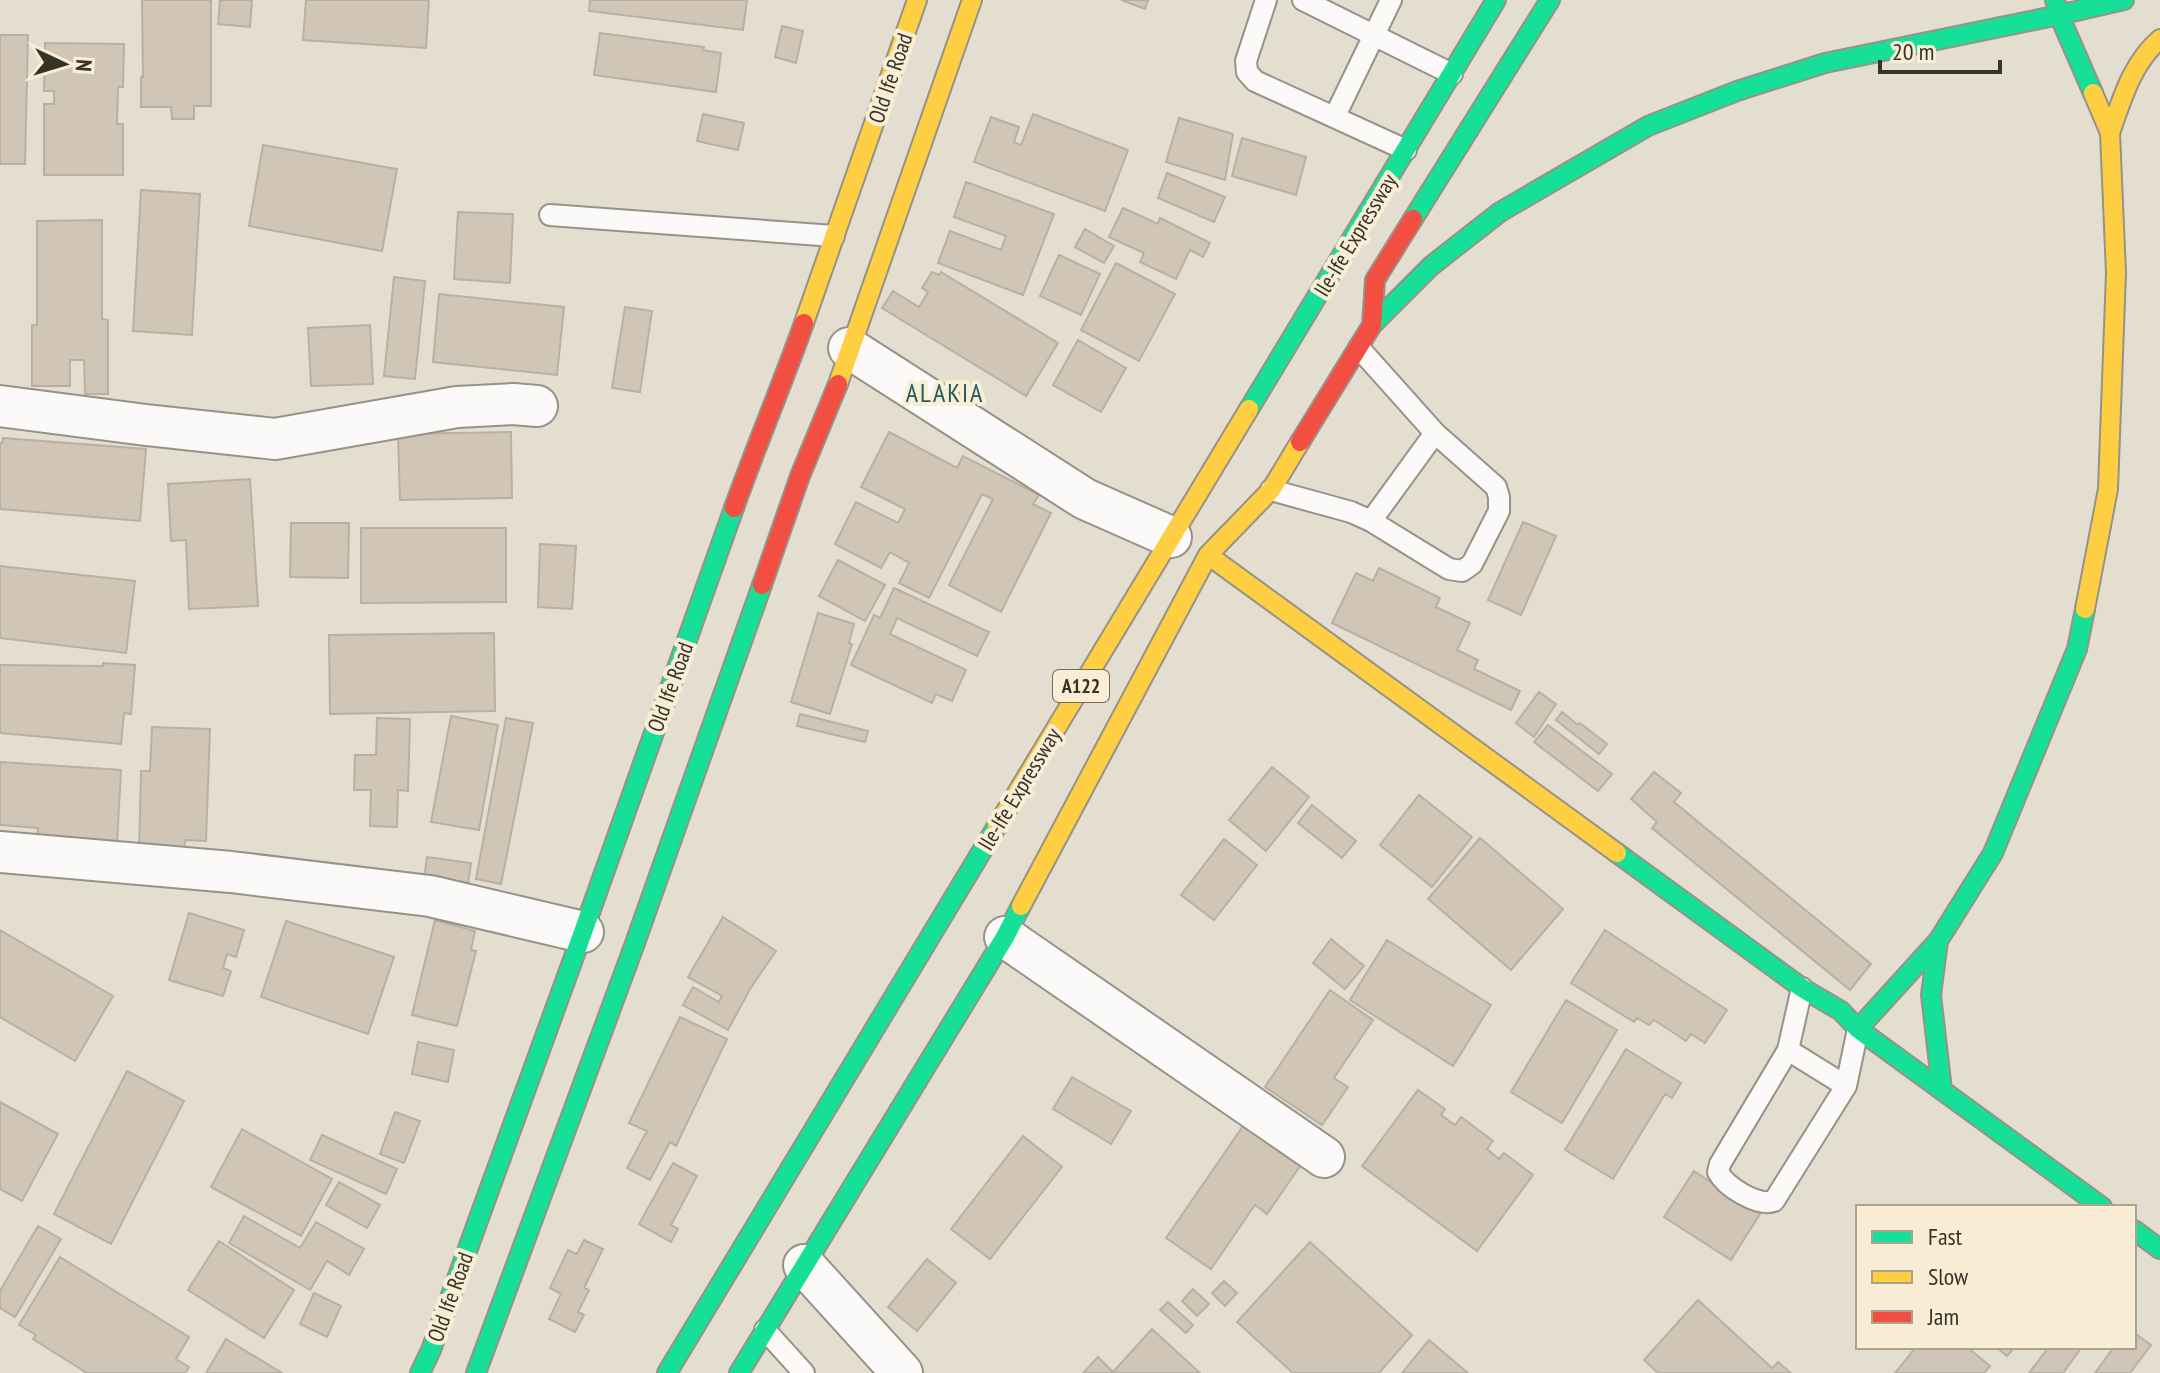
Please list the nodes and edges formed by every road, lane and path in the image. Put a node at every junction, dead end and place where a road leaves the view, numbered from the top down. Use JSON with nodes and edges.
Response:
{"nodes":[{"id":1,"x":917,"y":0,"type":"edge"},
{"id":2,"x":972,"y":0,"type":"edge"},
{"id":3,"x":1266,"y":0,"type":"edge"},
{"id":4,"x":1303,"y":0,"type":"edge"},
{"id":5,"x":1391,"y":0,"type":"edge"},
{"id":6,"x":1496,"y":0,"type":"edge"},
{"id":7,"x":1550,"y":0,"type":"edge"},
{"id":8,"x":2124,"y":0,"type":"edge"},
{"id":9,"x":2057,"y":7,"type":"edge"},
{"id":10,"x":1374,"y":35,"type":"junction"},
{"id":11,"x":2160,"y":39,"type":"edge"},
{"id":12,"x":1452,"y":74,"type":"junction"},
{"id":13,"x":1335,"y":116,"type":"junction"},
{"id":14,"x":2110,"y":133,"type":"junction"},
{"id":15,"x":1406,"y":150,"type":"junction"},
{"id":16,"x":550,"y":215,"type":"dead end"},
{"id":17,"x":834,"y":236,"type":"junction"},
{"id":18,"x":1372,"y":325,"type":"junction"},
{"id":19,"x":849,"y":348,"type":"junction"},
{"id":20,"x":1359,"y":348,"type":"junction"},
{"id":21,"x":0,"y":406,"type":"edge"},
{"id":22,"x":537,"y":406,"type":"dead end"},
{"id":23,"x":1435,"y":433,"type":"junction"},
{"id":24,"x":1271,"y":490,"type":"junction"},
{"id":25,"x":1371,"y":521,"type":"junction"},
{"id":26,"x":1171,"y":537,"type":"junction"},
{"id":27,"x":1208,"y":555,"type":"junction"},
{"id":28,"x":0,"y":852,"type":"edge"},
{"id":29,"x":583,"y":932,"type":"junction"},
{"id":30,"x":1005,"y":937,"type":"junction"},
{"id":31,"x":1938,"y":941,"type":"junction"},
{"id":32,"x":1802,"y":988,"type":"junction"},
{"id":33,"x":1858,"y":1029,"type":"junction"},
{"id":34,"x":1788,"y":1050,"type":"junction"},
{"id":35,"x":1846,"y":1086,"type":"junction"},
{"id":36,"x":1942,"y":1090,"type":"junction"},
{"id":37,"x":1324,"y":1157,"type":"dead end"},
{"id":38,"x":2099,"y":1205,"type":"edge"},
{"id":39,"x":2136,"y":1231,"type":"edge"},
{"id":40,"x":2160,"y":1249,"type":"edge"},
{"id":41,"x":804,"y":1265,"type":"junction"},
{"id":42,"x":765,"y":1330,"type":"junction"},
{"id":43,"x":420,"y":1373,"type":"edge"},
{"id":44,"x":476,"y":1373,"type":"edge"},
{"id":45,"x":667,"y":1373,"type":"edge"},
{"id":46,"x":739,"y":1373,"type":"edge"},
{"id":47,"x":804,"y":1373,"type":"edge"},
{"id":48,"x":902,"y":1373,"type":"edge"}],
"edges":[{"from":1,"to":17,"type":"main road","name":"Old Ife Road"},
{"from":2,"to":19,"type":"main road"},
{"from":3,"to":13,"type":"lane"},
{"from":4,"to":10,"type":"lane"},
{"from":5,"to":10,"type":"lane"},
{"from":6,"to":12,"type":"main road","name":"Ile-Ife Expressway","number":"A122"},
{"from":7,"to":18,"type":"main road","name":"Ile-Ife Expressway","number":"A122"},
{"from":8,"to":9,"type":"main road"},
{"from":9,"to":14,"type":"main road"},
{"from":9,"to":18,"type":"main road"},
{"from":10,"to":12,"type":"lane"},
{"from":10,"to":13,"type":"lane"},
{"from":11,"to":14,"type":"main road"},
{"from":12,"to":15,"type":"main road","name":"Ile-Ife Expressway","number":"A122"},
{"from":13,"to":15,"type":"lane"},
{"from":14,"to":31,"type":"main road"},
{"from":15,"to":26,"type":"main road","name":"Ile-Ife Expressway","number":"A122"},
{"from":16,"to":17,"type":"lane"},
{"from":17,"to":29,"type":"main road","name":"Old Ife Road"},
{"from":18,"to":20,"type":"main road","name":"Ile-Ife Expressway","number":"A122"},
{"from":19,"to":26,"type":"street"},
{"from":19,"to":44,"type":"main road"},
{"from":20,"to":23,"type":"lane"},
{"from":20,"to":24,"type":"main road","name":"Ile-Ife Expressway","number":"A122"},
{"from":21,"to":22,"type":"street"},
{"from":23,"to":25,"type":"lane"},
{"from":23,"to":25,"type":"lane"},
{"from":24,"to":25,"type":"lane"},
{"from":24,"to":27,"type":"main road","name":"Ile-Ife Expressway","number":"A122"},
{"from":26,"to":45,"type":"main road","name":"Ile-Ife Expressway","number":"A122"},
{"from":27,"to":30,"type":"main road","name":"Ile-Ife Expressway","number":"A122"},
{"from":27,"to":32,"type":"main road"},
{"from":28,"to":29,"type":"street"},
{"from":29,"to":43,"type":"main road","name":"Old Ife Road"},
{"from":30,"to":37,"type":"street"},
{"from":30,"to":41,"type":"main road","name":"Ile-Ife Expressway","number":"A122"},
{"from":31,"to":33,"type":"main road"},
{"from":31,"to":36,"type":"main road"},
{"from":32,"to":33,"type":"main road"},
{"from":32,"to":34,"type":"lane"},
{"from":33,"to":35,"type":"lane"},
{"from":33,"to":36,"type":"main road"},
{"from":34,"to":35,"type":"lane"},
{"from":34,"to":35,"type":"lane"},
{"from":36,"to":38,"type":"main road"},
{"from":39,"to":40,"type":"main road"},
{"from":41,"to":42,"type":"main road","name":"Ile-Ife Expressway","number":"A122"},
{"from":41,"to":48,"type":"street"},
{"from":42,"to":46,"type":"main road","name":"Ile-Ife Expressway","number":"A122"},
{"from":42,"to":47,"type":"lane"}]}
